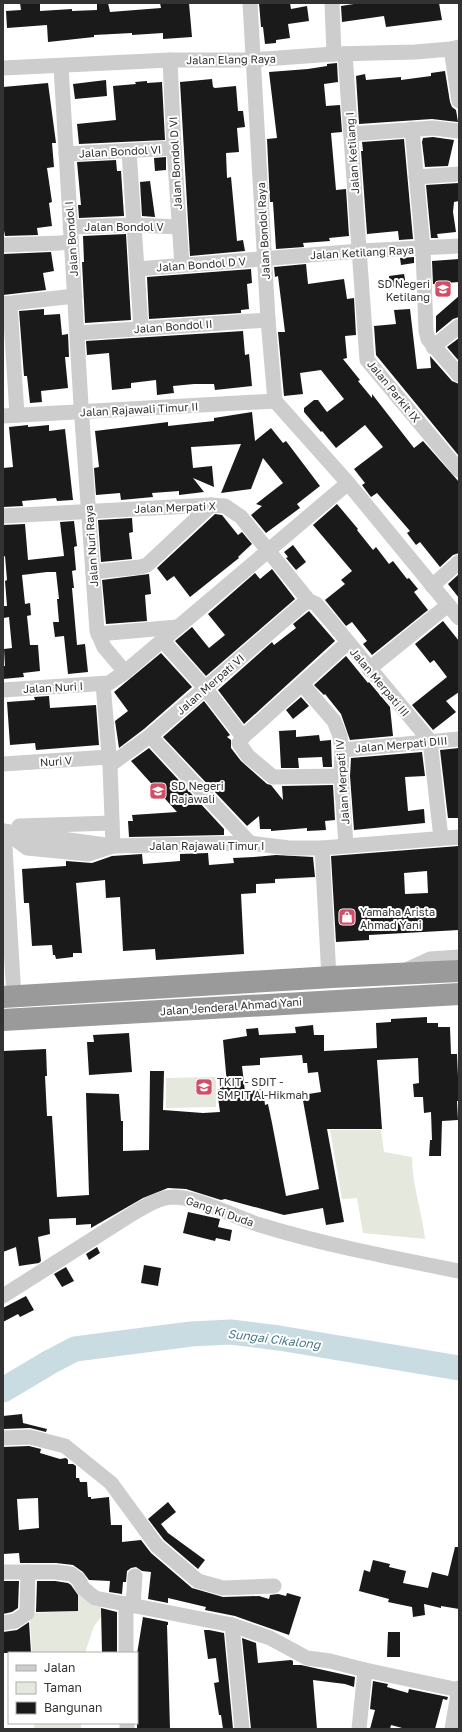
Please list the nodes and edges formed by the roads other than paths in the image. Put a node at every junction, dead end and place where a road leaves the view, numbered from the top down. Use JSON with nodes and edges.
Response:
{"nodes":[{"id":1,"x":250,"y":3,"type":"edge"},
{"id":2,"x":332,"y":3,"type":"edge"},
{"id":3,"x":455,"y":48,"type":"edge"},
{"id":4,"x":340,"y":54,"type":"junction"},
{"id":5,"x":170,"y":60,"type":"junction"},
{"id":6,"x":252,"y":60,"type":"junction"},
{"id":7,"x":61,"y":66,"type":"junction"},
{"id":8,"x":3,"y":68,"type":"edge"},
{"id":9,"x":459,"y":101,"type":"edge"},
{"id":10,"x":412,"y":129,"type":"junction"},
{"id":11,"x":459,"y":131,"type":"edge"},
{"id":12,"x":351,"y":134,"type":"junction"},
{"id":13,"x":174,"y":148,"type":"junction"},
{"id":14,"x":129,"y":151,"type":"junction"},
{"id":15,"x":66,"y":154,"type":"junction"},
{"id":16,"x":459,"y":174,"type":"edge"},
{"id":17,"x":416,"y":177,"type":"junction"},
{"id":18,"x":134,"y":224,"type":"junction"},
{"id":19,"x":179,"y":226,"type":"junction"},
{"id":20,"x":71,"y":234,"type":"junction"},
{"id":21,"x":3,"y":245,"type":"edge"},
{"id":22,"x":459,"y":246,"type":"edge"},
{"id":23,"x":423,"y":249,"type":"junction"},
{"id":24,"x":360,"y":251,"type":"junction"},
{"id":25,"x":265,"y":259,"type":"junction"},
{"id":26,"x":182,"y":265,"type":"junction"},
{"id":27,"x":137,"y":268,"type":"junction"},
{"id":28,"x":75,"y":296,"type":"junction"},
{"id":29,"x":6,"y":304,"type":"edge"},
{"id":30,"x":268,"y":320,"type":"junction"},
{"id":31,"x":459,"y":326,"type":"edge"},
{"id":32,"x":141,"y":328,"type":"junction"},
{"id":33,"x":77,"y":332,"type":"junction"},
{"id":34,"x":7,"y":334,"type":"edge"},
{"id":35,"x":434,"y":347,"type":"junction"},
{"id":36,"x":459,"y":375,"type":"edge"},
{"id":37,"x":275,"y":401,"type":"junction"},
{"id":38,"x":82,"y":412,"type":"junction"},
{"id":39,"x":10,"y":416,"type":"edge"},
{"id":40,"x":459,"y":470,"type":"edge"},
{"id":41,"x":348,"y":483,"type":"junction"},
{"id":42,"x":211,"y":505,"type":"junction"},
{"id":43,"x":88,"y":511,"type":"junction"},
{"id":44,"x":3,"y":516,"type":"edge"},
{"id":45,"x":267,"y":549,"type":"junction"},
{"id":46,"x":459,"y":562,"type":"edge"},
{"id":47,"x":93,"y":572,"type":"junction"},
{"id":48,"x":432,"y":586,"type":"junction"},
{"id":49,"x":309,"y":602,"type":"junction"},
{"id":50,"x":448,"y":605,"type":"junction"},
{"id":51,"x":459,"y":618,"type":"edge"},
{"id":52,"x":177,"y":627,"type":"junction"},
{"id":53,"x":98,"y":634,"type":"junction"},
{"id":54,"x":162,"y":640,"type":"junction"},
{"id":55,"x":347,"y":643,"type":"junction"},
{"id":56,"x":369,"y":669,"type":"junction"},
{"id":57,"x":125,"y":672,"type":"junction"},
{"id":58,"x":103,"y":684,"type":"junction"},
{"id":59,"x":302,"y":684,"type":"junction"},
{"id":60,"x":205,"y":688,"type":"junction"},
{"id":61,"x":3,"y":689,"type":"edge"},
{"id":62,"x":150,"y":736,"type":"junction"},
{"id":63,"x":243,"y":737,"type":"junction"},
{"id":64,"x":459,"y":739,"type":"edge"},
{"id":65,"x":430,"y":742,"type":"junction"},
{"id":66,"x":342,"y":750,"type":"junction"},
{"id":67,"x":110,"y":761,"type":"junction"},
{"id":68,"x":3,"y":764,"type":"edge"},
{"id":69,"x":341,"y":776,"type":"junction"},
{"id":70,"x":112,"y":823,"type":"junction"},
{"id":71,"x":4,"y":831,"type":"edge"},
{"id":72,"x":459,"y":837,"type":"edge"},
{"id":73,"x":441,"y":838,"type":"junction"},
{"id":74,"x":250,"y":843,"type":"junction"},
{"id":75,"x":346,"y":845,"type":"junction"},
{"id":76,"x":113,"y":846,"type":"junction"},
{"id":77,"x":322,"y":848,"type":"junction"},
{"id":78,"x":459,"y":957,"type":"edge"},
{"id":79,"x":459,"y":972,"type":"edge"},
{"id":80,"x":396,"y":974,"type":"junction"},
{"id":81,"x":329,"y":978,"type":"junction"},
{"id":82,"x":459,"y":994,"type":"edge"},
{"id":83,"x":408,"y":996,"type":"junction"},
{"id":84,"x":9,"y":997,"type":"edge"},
{"id":85,"x":459,"y":1008,"type":"edge"},
{"id":86,"x":3,"y":1020,"type":"edge"},
{"id":87,"x":459,"y":1271,"type":"edge"},
{"id":88,"x":3,"y":1296,"type":"edge"},
{"id":89,"x":3,"y":1438,"type":"edge"},
{"id":90,"x":3,"y":1572,"type":"edge"},
{"id":91,"x":28,"y":1572,"type":"junction"},
{"id":92,"x":135,"y":1576,"type":"dead end"},
{"id":93,"x":274,"y":1586,"type":"dead end"},
{"id":94,"x":129,"y":1605,"type":"junction"},
{"id":95,"x":3,"y":1623,"type":"edge"},
{"id":96,"x":232,"y":1625,"type":"junction"},
{"id":97,"x":126,"y":1652,"type":"edge"},
{"id":98,"x":364,"y":1670,"type":"junction"},
{"id":99,"x":459,"y":1689,"type":"edge"},
{"id":100,"x":242,"y":1729,"type":"edge"},
{"id":101,"x":359,"y":1729,"type":"edge"},
{"id":102,"x":452,"y":1729,"type":"edge"}],
"edges":[{"from":1,"to":6,"type":"street","name":"Jalan Bondol Raya"},
{"from":2,"to":4,"type":"street","name":"Jalan Ketilang I"},
{"from":3,"to":4,"type":"street","name":"Jalan Elang Raya"},
{"from":3,"to":9,"type":"street"},
{"from":4,"to":6,"type":"street","name":"Jalan Elang Raya"},
{"from":4,"to":12,"type":"street","name":"Jalan Ketilang I"},
{"from":5,"to":6,"type":"street","name":"Jalan Elang Raya"},
{"from":5,"to":7,"type":"street","name":"Jalan Elang Raya"},
{"from":5,"to":13,"type":"street","name":"Jalan Bondol D VI"},
{"from":6,"to":25,"type":"street","name":"Jalan Bondol Raya"},
{"from":7,"to":8,"type":"street","name":"Jalan Elang Raya"},
{"from":7,"to":15,"type":"street","name":"Jalan Bondol I"},
{"from":10,"to":11,"type":"street"},
{"from":10,"to":12,"type":"street"},
{"from":10,"to":17,"type":"street"},
{"from":12,"to":24,"type":"street","name":"Jalan Ketilang I"},
{"from":13,"to":14,"type":"street","name":"Jalan Bondol VI"},
{"from":13,"to":19,"type":"street","name":"Jalan Bondol D VI"},
{"from":14,"to":15,"type":"street","name":"Jalan Bondol VI"},
{"from":14,"to":18,"type":"street"},
{"from":15,"to":20,"type":"street","name":"Jalan Bondol I"},
{"from":16,"to":17,"type":"street"},
{"from":17,"to":23,"type":"street"},
{"from":18,"to":19,"type":"street","name":"Jalan Bondol V"},
{"from":18,"to":20,"type":"street","name":"Jalan Bondol V"},
{"from":18,"to":27,"type":"street"},
{"from":19,"to":26,"type":"street","name":"Jalan Bondol D VI"},
{"from":20,"to":21,"type":"street","name":"Jalan Bondol V"},
{"from":20,"to":28,"type":"street","name":"Jalan Bondol I"},
{"from":22,"to":23,"type":"street","name":"Jalan Ketilang Raya"},
{"from":23,"to":24,"type":"street","name":"Jalan Ketilang Raya"},
{"from":23,"to":35,"type":"street"},
{"from":24,"to":25,"type":"street","name":"Jalan Ketilang Raya"},
{"from":24,"to":40,"type":"street","name":"Jalan Parkit IX"},
{"from":25,"to":26,"type":"street","name":"Jalan Bondol D V"},
{"from":25,"to":30,"type":"street","name":"Jalan Bondol Raya"},
{"from":26,"to":27,"type":"street","name":"Jalan Bondol D V"},
{"from":27,"to":32,"type":"street"},
{"from":28,"to":29,"type":"street"},
{"from":28,"to":33,"type":"street","name":"Jalan Bondol I"},
{"from":29,"to":34,"type":"street"},
{"from":30,"to":32,"type":"street","name":"Jalan Bondol II"},
{"from":30,"to":37,"type":"street","name":"Jalan Bondol Raya"},
{"from":31,"to":35,"type":"street"},
{"from":32,"to":33,"type":"street","name":"Jalan Bondol II"},
{"from":33,"to":38,"type":"street","name":"Jalan Bondol I"},
{"from":34,"to":39,"type":"street"},
{"from":35,"to":36,"type":"street"},
{"from":37,"to":38,"type":"street","name":"Jalan Rajawali Timur II"},
{"from":37,"to":41,"type":"street"},
{"from":38,"to":39,"type":"street","name":"Jalan Rajawali Timur II"},
{"from":38,"to":43,"type":"street","name":"Jalan Nuri Raya"},
{"from":41,"to":45,"type":"street"},
{"from":41,"to":48,"type":"street"},
{"from":42,"to":43,"type":"street","name":"Jalan Merpati X"},
{"from":42,"to":45,"type":"street","name":"Jalan Merpati X"},
{"from":42,"to":47,"type":"street"},
{"from":43,"to":44,"type":"street","name":"Jalan Merpati X"},
{"from":43,"to":47,"type":"street","name":"Jalan Nuri Raya"},
{"from":45,"to":49,"type":"street","name":"Jalan Merpati III"},
{"from":45,"to":52,"type":"street"},
{"from":46,"to":48,"type":"street"},
{"from":47,"to":53,"type":"street","name":"Jalan Nuri Raya"},
{"from":48,"to":50,"type":"street"},
{"from":49,"to":55,"type":"street","name":"Jalan Merpati III"},
{"from":49,"to":60,"type":"street","name":"Jalan Merpati VI"},
{"from":50,"to":51,"type":"street"},
{"from":50,"to":56,"type":"street"},
{"from":52,"to":53,"type":"street"},
{"from":52,"to":54,"type":"street"},
{"from":53,"to":57,"type":"street","name":"Jalan Nuri Raya"},
{"from":54,"to":57,"type":"street"},
{"from":54,"to":60,"type":"street"},
{"from":55,"to":56,"type":"street","name":"Jalan Merpati III"},
{"from":55,"to":59,"type":"street"},
{"from":56,"to":65,"type":"street","name":"Jalan Merpati III"},
{"from":57,"to":58,"type":"street"},
{"from":58,"to":61,"type":"street","name":"Jalan Nuri I"},
{"from":58,"to":67,"type":"street"},
{"from":59,"to":63,"type":"street"},
{"from":59,"to":66,"type":"street","name":"Jalan Merpati IV"},
{"from":60,"to":62,"type":"street","name":"Jalan Merpati VI"},
{"from":60,"to":63,"type":"street"},
{"from":62,"to":67,"type":"street","name":"Jalan Merpati VI"},
{"from":62,"to":74,"type":"street"},
{"from":63,"to":69,"type":"street"},
{"from":64,"to":65,"type":"street","name":"Jalan Merpati DIII"},
{"from":65,"to":66,"type":"street","name":"Jalan Merpati DIII"},
{"from":65,"to":73,"type":"street"},
{"from":66,"to":69,"type":"street","name":"Jalan Merpati IV"},
{"from":67,"to":68,"type":"street","name":"Nuri V"},
{"from":67,"to":70,"type":"street"},
{"from":69,"to":75,"type":"street","name":"Jalan Merpati IV"},
{"from":70,"to":71,"type":"street"},
{"from":70,"to":76,"type":"street"},
{"from":71,"to":76,"type":"street","name":"Jalan Rajawali Timur I"},
{"from":71,"to":84,"type":"street"},
{"from":72,"to":73,"type":"street","name":"Jalan Rajawali Timur I"},
{"from":73,"to":75,"type":"street","name":"Jalan Rajawali Timur I"},
{"from":74,"to":76,"type":"street","name":"Jalan Rajawali Timur I"},
{"from":74,"to":77,"type":"street","name":"Jalan Rajawali Timur I"},
{"from":75,"to":77,"type":"street","name":"Jalan Rajawali Timur I"},
{"from":77,"to":81,"type":"street"},
{"from":78,"to":80,"type":"street"},
{"from":79,"to":80,"type":"highway","name":"Jalan Jenderal Ahmad Yani"},
{"from":80,"to":81,"type":"highway","name":"Jalan Jenderal Ahmad Yani"},
{"from":81,"to":84,"type":"highway","name":"Jalan Jenderal Ahmad Yani"},
{"from":82,"to":83,"type":"highway","name":"Jalan Jenderal Ahmad Yani"},
{"from":83,"to":85,"type":"highway"},
{"from":83,"to":86,"type":"highway","name":"Jalan Jenderal Ahmad Yani"},
{"from":87,"to":88,"type":"street","name":"Gang Ki Duda"},
{"from":89,"to":93,"type":"street"},
{"from":90,"to":91,"type":"street"},
{"from":91,"to":94,"type":"street"},
{"from":91,"to":95,"type":"street"},
{"from":92,"to":94,"type":"street"},
{"from":94,"to":96,"type":"street"},
{"from":94,"to":97,"type":"street"},
{"from":96,"to":98,"type":"street"},
{"from":96,"to":100,"type":"street"},
{"from":98,"to":99,"type":"street"},
{"from":98,"to":101,"type":"street"},
{"from":99,"to":102,"type":"street"}]}
